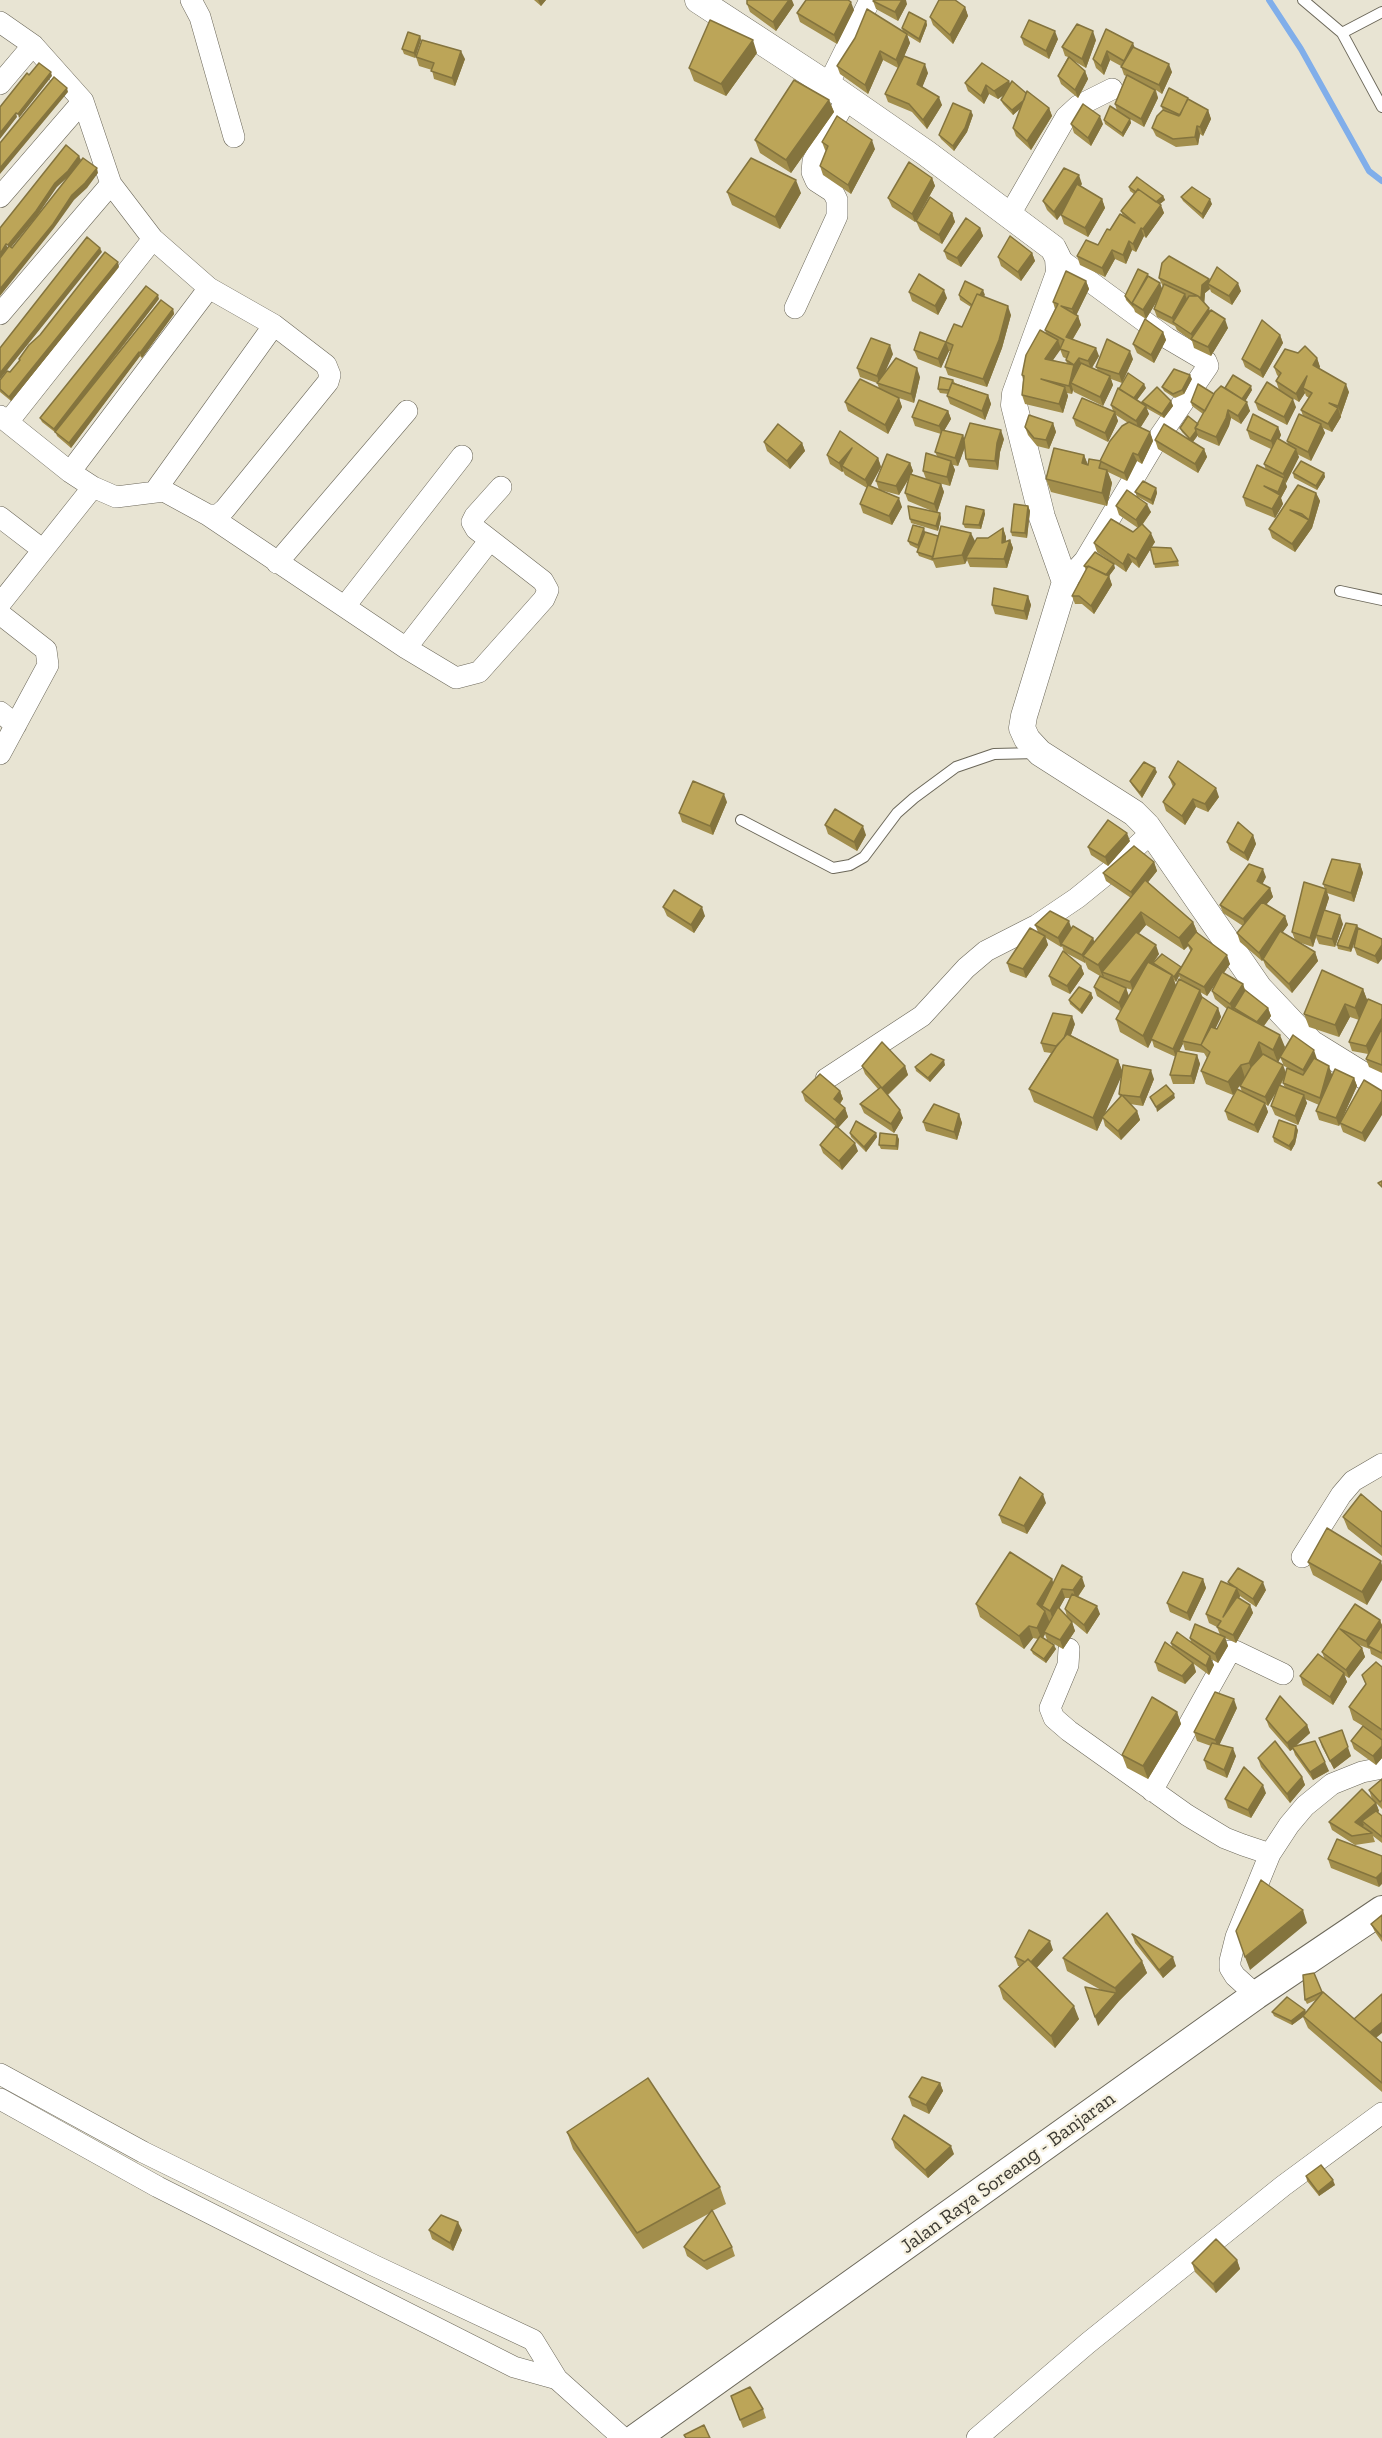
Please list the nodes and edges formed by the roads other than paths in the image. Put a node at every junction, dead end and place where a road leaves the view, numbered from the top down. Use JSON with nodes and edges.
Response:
{"nodes":[{"id":1,"x":191,"y":0,"type":"edge"},
{"id":2,"x":698,"y":0,"type":"edge"},
{"id":3,"x":870,"y":0,"type":"edge"},
{"id":4,"x":1303,"y":0,"type":"edge"},
{"id":5,"x":1382,"y":12,"type":"edge"},
{"id":6,"x":0,"y":22,"type":"edge"},
{"id":7,"x":1342,"y":33,"type":"junction"},
{"id":8,"x":33,"y":45,"type":"junction"},
{"id":9,"x":0,"y":84,"type":"edge"},
{"id":10,"x":1112,"y":89,"type":"dead end"},
{"id":11,"x":838,"y":91,"type":"junction"},
{"id":12,"x":83,"y":101,"type":"junction"},
{"id":13,"x":1382,"y":107,"type":"edge"},
{"id":14,"x":234,"y":137,"type":"dead end"},
{"id":15,"x":111,"y":184,"type":"junction"},
{"id":16,"x":0,"y":197,"type":"edge"},
{"id":17,"x":1009,"y":216,"type":"junction"},
{"id":18,"x":153,"y":239,"type":"junction"},
{"id":19,"x":1058,"y":258,"type":"junction"},
{"id":20,"x":209,"y":288,"type":"junction"},
{"id":21,"x":795,"y":308,"type":"dead end"},
{"id":22,"x":0,"y":314,"type":"edge"},
{"id":23,"x":274,"y":325,"type":"junction"},
{"id":24,"x":407,"y":411,"type":"dead end"},
{"id":25,"x":4,"y":419,"type":"edge"},
{"id":26,"x":462,"y":456,"type":"dead end"},
{"id":27,"x":70,"y":472,"type":"junction"},
{"id":28,"x":93,"y":487,"type":"junction"},
{"id":29,"x":501,"y":487,"type":"dead end"},
{"id":30,"x":155,"y":491,"type":"junction"},
{"id":31,"x":208,"y":515,"type":"junction"},
{"id":32,"x":0,"y":517,"type":"edge"},
{"id":33,"x":490,"y":540,"type":"junction"},
{"id":34,"x":43,"y":550,"type":"junction"},
{"id":35,"x":277,"y":564,"type":"junction"},
{"id":36,"x":1065,"y":582,"type":"junction"},
{"id":37,"x":1340,"y":591,"type":"dead end"},
{"id":38,"x":1382,"y":600,"type":"edge"},
{"id":39,"x":0,"y":604,"type":"edge"},
{"id":40,"x":345,"y":606,"type":"junction"},
{"id":41,"x":0,"y":614,"type":"edge"},
{"id":42,"x":406,"y":648,"type":"junction"},
{"id":43,"x":8,"y":719,"type":"edge"},
{"id":44,"x":1040,"y":753,"type":"junction"},
{"id":45,"x":0,"y":754,"type":"edge"},
{"id":46,"x":741,"y":820,"type":"dead end"},
{"id":47,"x":1151,"y":832,"type":"junction"},
{"id":48,"x":826,"y":1079,"type":"edge"},
{"id":49,"x":1382,"y":1087,"type":"edge"},
{"id":50,"x":1382,"y":1464,"type":"edge"},
{"id":51,"x":1302,"y":1557,"type":"dead end"},
{"id":52,"x":1069,"y":1649,"type":"dead end"},
{"id":53,"x":1283,"y":1674,"type":"dead end"},
{"id":54,"x":1382,"y":1768,"type":"edge"},
{"id":55,"x":1152,"y":1791,"type":"junction"},
{"id":56,"x":1270,"y":1854,"type":"junction"},
{"id":57,"x":1382,"y":1910,"type":"edge"},
{"id":58,"x":1256,"y":1995,"type":"junction"},
{"id":59,"x":0,"y":2073,"type":"edge"},
{"id":60,"x":0,"y":2099,"type":"edge"},
{"id":61,"x":1382,"y":2113,"type":"edge"},
{"id":62,"x":122,"y":2140,"type":"junction"},
{"id":63,"x":111,"y":2162,"type":"junction"},
{"id":64,"x":345,"y":2252,"type":"junction"},
{"id":65,"x":334,"y":2275,"type":"junction"},
{"id":66,"x":557,"y":2379,"type":"junction"},
{"id":67,"x":640,"y":2436,"type":"edge"},
{"id":68,"x":977,"y":2438,"type":"edge"}],
"edges":[{"from":1,"to":14,"type":"street"},
{"from":2,"to":11,"type":"street"},
{"from":3,"to":11,"type":"street"},
{"from":4,"to":7,"type":"lane"},
{"from":5,"to":7,"type":"lane"},
{"from":6,"to":8,"type":"street"},
{"from":7,"to":13,"type":"lane"},
{"from":8,"to":9,"type":"street"},
{"from":8,"to":12,"type":"street"},
{"from":10,"to":17,"type":"street"},
{"from":11,"to":17,"type":"street"},
{"from":11,"to":21,"type":"street"},
{"from":12,"to":15,"type":"street"},
{"from":12,"to":16,"type":"street"},
{"from":15,"to":18,"type":"street"},
{"from":15,"to":22,"type":"street"},
{"from":17,"to":19,"type":"street"},
{"from":18,"to":20,"type":"street"},
{"from":18,"to":25,"type":"street"},
{"from":19,"to":36,"type":"street"},
{"from":19,"to":36,"type":"street"},
{"from":20,"to":23,"type":"street"},
{"from":20,"to":27,"type":"street"},
{"from":23,"to":30,"type":"street"},
{"from":23,"to":31,"type":"street"},
{"from":24,"to":35,"type":"street"},
{"from":25,"to":27,"type":"street"},
{"from":26,"to":40,"type":"street"},
{"from":27,"to":28,"type":"street"},
{"from":28,"to":30,"type":"street"},
{"from":28,"to":34,"type":"street"},
{"from":29,"to":33,"type":"street"},
{"from":30,"to":31,"type":"street"},
{"from":31,"to":35,"type":"street"},
{"from":32,"to":34,"type":"street"},
{"from":33,"to":42,"type":"street"},
{"from":33,"to":42,"type":"street"},
{"from":34,"to":39,"type":"street"},
{"from":35,"to":40,"type":"street"},
{"from":36,"to":44,"type":"street"},
{"from":37,"to":38,"type":"lane"},
{"from":40,"to":42,"type":"street"},
{"from":41,"to":43,"type":"street"},
{"from":43,"to":45,"type":"street"},
{"from":44,"to":46,"type":"lane"},
{"from":44,"to":47,"type":"street"},
{"from":47,"to":48,"type":"street"},
{"from":47,"to":49,"type":"street"},
{"from":50,"to":51,"type":"street"},
{"from":52,"to":55,"type":"street"},
{"from":53,"to":55,"type":"street"},
{"from":54,"to":56,"type":"street"},
{"from":55,"to":56,"type":"street"},
{"from":56,"to":58,"type":"street"},
{"from":57,"to":58,"type":"main road","name":"Jalan Raya Soreang - Banjaran"},
{"from":58,"to":67,"type":"main road","name":"Jalan Raya Soreang - Banjaran"},
{"from":59,"to":62,"type":"street"},
{"from":60,"to":63,"type":"street"},
{"from":61,"to":68,"type":"street"},
{"from":62,"to":63,"type":"street"},
{"from":62,"to":64,"type":"street"},
{"from":63,"to":65,"type":"street"},
{"from":64,"to":65,"type":"street"},
{"from":64,"to":66,"type":"street"},
{"from":65,"to":66,"type":"street"},
{"from":66,"to":67,"type":"street"}]}
